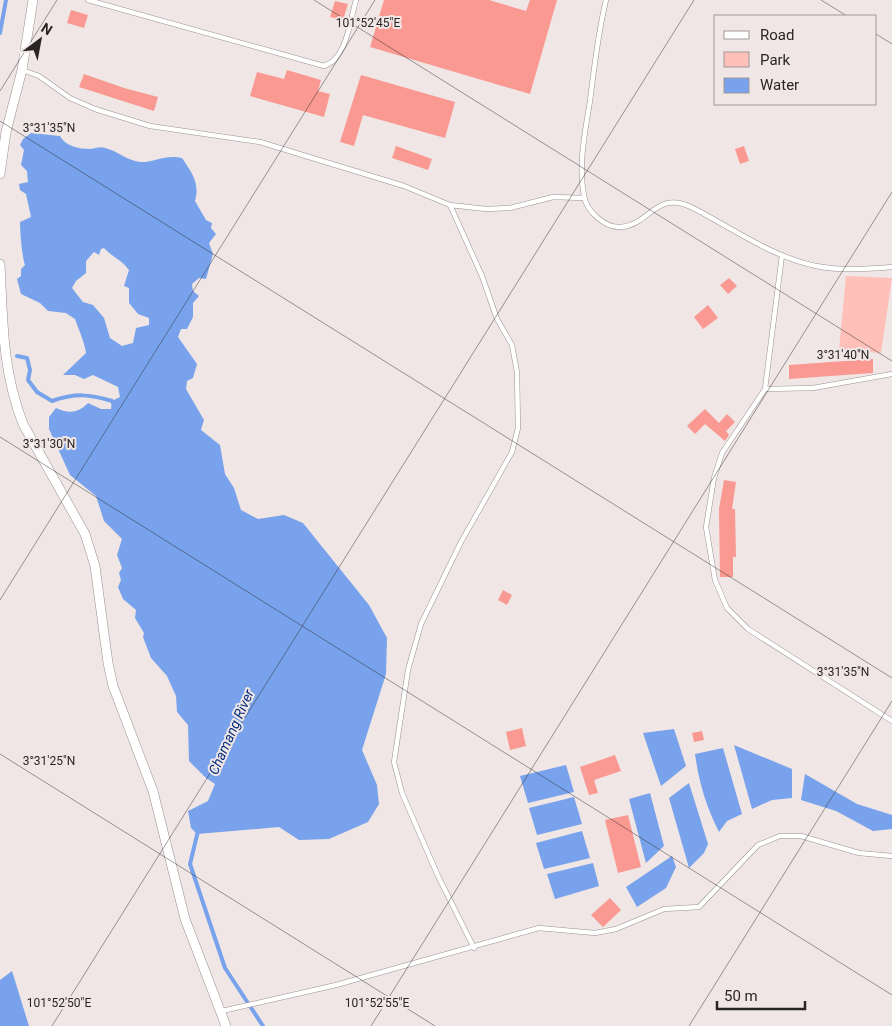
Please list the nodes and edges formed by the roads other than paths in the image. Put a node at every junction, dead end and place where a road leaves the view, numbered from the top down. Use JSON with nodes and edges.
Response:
{"nodes":[{"id":1,"x":33,"y":0,"type":"edge"},
{"id":2,"x":88,"y":0,"type":"edge"},
{"id":3,"x":356,"y":0,"type":"edge"},
{"id":4,"x":606,"y":0,"type":"edge"},
{"id":5,"x":22,"y":70,"type":"junction"},
{"id":6,"x":0,"y":174,"type":"edge"},
{"id":7,"x":584,"y":198,"type":"junction"},
{"id":8,"x":450,"y":205,"type":"junction"},
{"id":9,"x":782,"y":255,"type":"junction"},
{"id":10,"x":0,"y":264,"type":"edge"},
{"id":11,"x":892,"y":267,"type":"edge"},
{"id":12,"x":892,"y":373,"type":"edge"},
{"id":13,"x":765,"y":389,"type":"junction"},
{"id":14,"x":892,"y":721,"type":"edge"},
{"id":15,"x":892,"y":856,"type":"edge"},
{"id":16,"x":474,"y":948,"type":"junction"},
{"id":17,"x":222,"y":1011,"type":"junction"},
{"id":18,"x":226,"y":1026,"type":"edge"}],
"edges":[{"from":1,"to":5,"type":"street"},
{"from":2,"to":3,"type":"lane"},
{"from":4,"to":7,"type":"lane"},
{"from":5,"to":6,"type":"street"},
{"from":5,"to":8,"type":"lane"},
{"from":7,"to":8,"type":"lane"},
{"from":7,"to":9,"type":"lane"},
{"from":8,"to":16,"type":"lane"},
{"from":9,"to":11,"type":"lane"},
{"from":9,"to":13,"type":"lane"},
{"from":10,"to":17,"type":"street"},
{"from":12,"to":13,"type":"lane"},
{"from":13,"to":14,"type":"lane"},
{"from":15,"to":16,"type":"lane"},
{"from":16,"to":17,"type":"lane"},
{"from":17,"to":18,"type":"street"}]}
